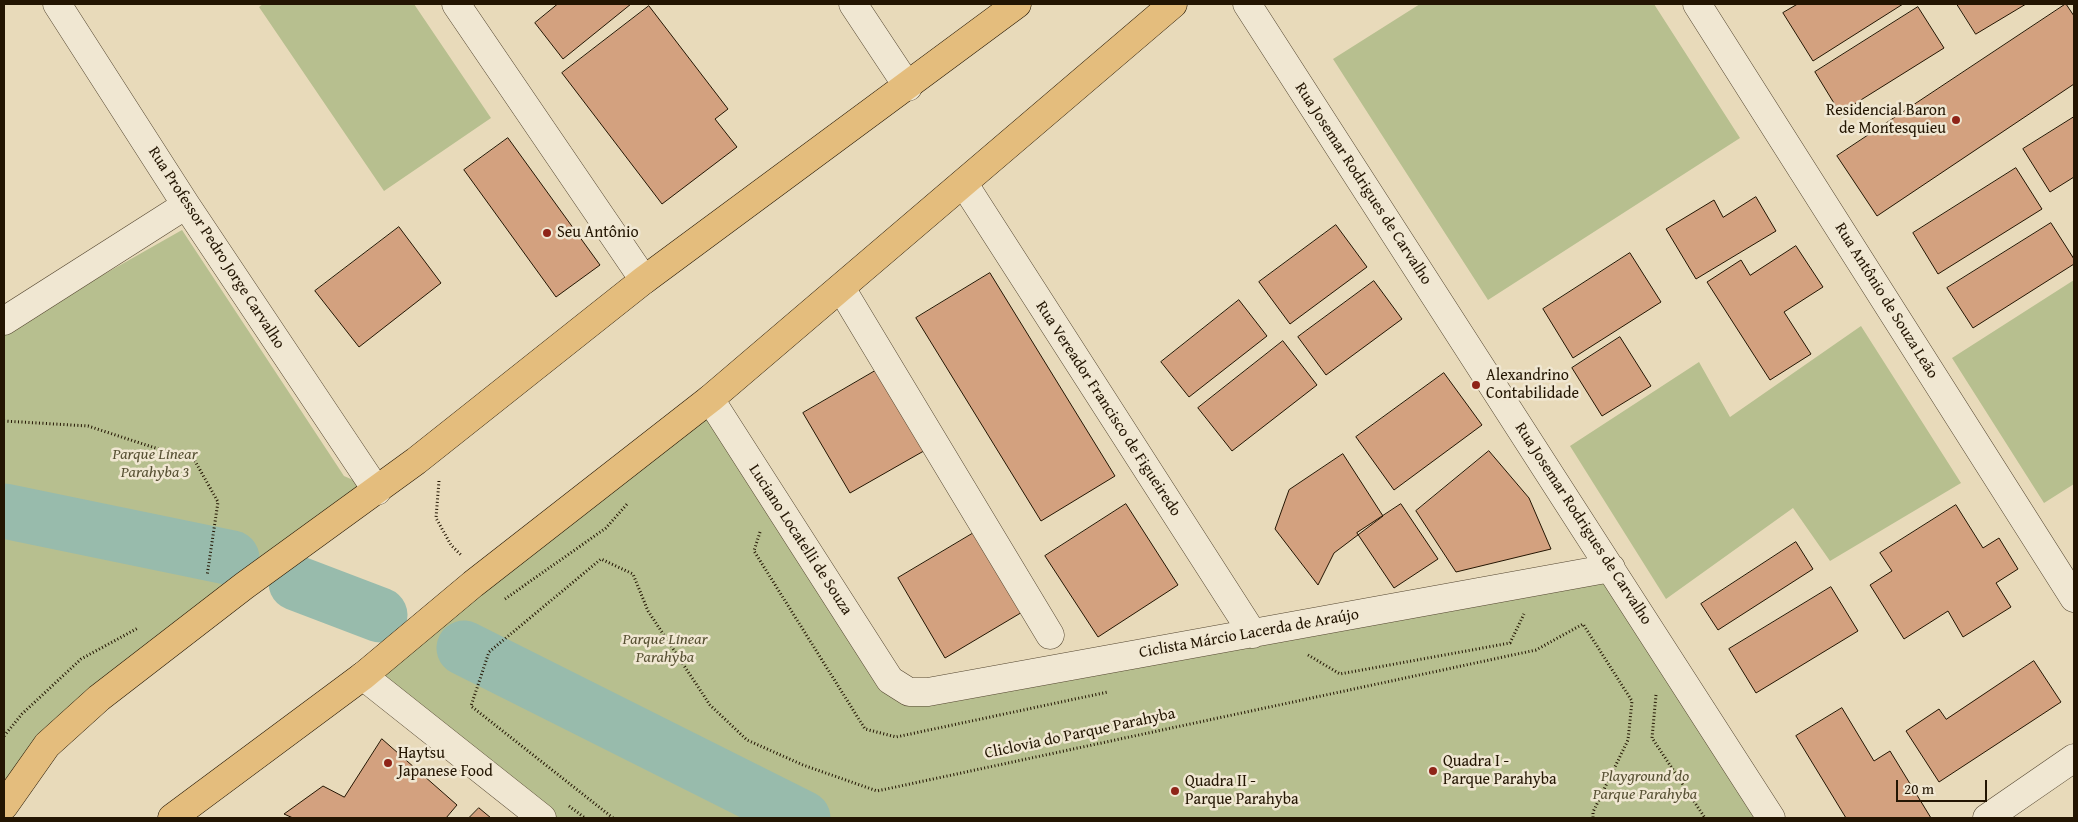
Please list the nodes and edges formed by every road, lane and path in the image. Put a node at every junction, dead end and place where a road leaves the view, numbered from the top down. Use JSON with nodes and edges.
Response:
{"nodes":[{"id":1,"x":57,"y":4,"type":"edge"},
{"id":2,"x":456,"y":4,"type":"edge"},
{"id":3,"x":853,"y":4,"type":"edge"},
{"id":4,"x":1017,"y":4,"type":"edge"},
{"id":5,"x":1173,"y":4,"type":"edge"},
{"id":6,"x":1247,"y":4,"type":"edge"},
{"id":7,"x":1697,"y":4,"type":"edge"},
{"id":8,"x":908,"y":86,"type":"junction"},
{"id":9,"x":964,"y":184,"type":"junction"},
{"id":10,"x":186,"y":205,"type":"junction"},
{"id":11,"x":644,"y":280,"type":"junction"},
{"id":12,"x":841,"y":288,"type":"junction"},
{"id":13,"x":4,"y":321,"type":"edge"},
{"id":14,"x":710,"y":399,"type":"junction"},
{"id":15,"x":4,"y":421,"type":"edge"},
{"id":16,"x":442,"y":440,"type":"junction"},
{"id":17,"x":377,"y":491,"type":"junction"},
{"id":18,"x":1611,"y":568,"type":"junction"},
{"id":19,"x":483,"y":576,"type":"junction"},
{"id":20,"x":200,"y":581,"type":"dead end"},
{"id":21,"x":2074,"y":598,"type":"edge"},
{"id":22,"x":147,"y":623,"type":"dead end"},
{"id":23,"x":1252,"y":634,"type":"junction"},
{"id":24,"x":1050,"y":635,"type":"dead end"},
{"id":25,"x":363,"y":676,"type":"junction"},
{"id":26,"x":890,"y":680,"type":"joint"},
{"id":27,"x":4,"y":736,"type":"edge"},
{"id":28,"x":2074,"y":758,"type":"edge"},
{"id":29,"x":4,"y":806,"type":"edge"},
{"id":30,"x":172,"y":818,"type":"edge"},
{"id":31,"x":542,"y":818,"type":"edge"},
{"id":32,"x":613,"y":818,"type":"edge"},
{"id":33,"x":1593,"y":818,"type":"edge"},
{"id":34,"x":1771,"y":818,"type":"edge"},
{"id":35,"x":1987,"y":818,"type":"edge"}],
"edges":[{"from":1,"to":10,"type":"street","name":"Rua Professor Pedro Jorge Carvalho"},
{"from":2,"to":11,"type":"street"},
{"from":3,"to":8,"type":"street"},
{"from":4,"to":8,"type":"main road"},
{"from":5,"to":9,"type":"main road"},
{"from":6,"to":18,"type":"street","name":"Rua Josemar Rodrigues de Carvalho"},
{"from":7,"to":21,"type":"street","name":"Rua Antônio de Souza Leão"},
{"from":8,"to":11,"type":"main road"},
{"from":9,"to":12,"type":"main road"},
{"from":9,"to":23,"type":"street","name":"Rua Vereador Francisco de Figueiredo"},
{"from":10,"to":13,"type":"street"},
{"from":10,"to":17,"type":"street","name":"Rua Professor Pedro Jorge Carvalho"},
{"from":11,"to":16,"type":"main road"},
{"from":12,"to":14,"type":"main road"},
{"from":12,"to":24,"type":"street"},
{"from":14,"to":19,"type":"main road"},
{"from":14,"to":26,"type":"street","name":"Luciano Locatelli de Souza"},
{"from":15,"to":20,"type":"path"},
{"from":16,"to":17,"type":"main road"},
{"from":16,"to":19,"type":"path"},
{"from":17,"to":29,"type":"main road"},
{"from":18,"to":23,"type":"street","name":"Ciclista Márcio Lacerda de Araújo"},
{"from":18,"to":34,"type":"street","name":"Rua Josemar Rodrigues de Carvalho"},
{"from":19,"to":25,"type":"main road"},
{"from":22,"to":27,"type":"path"},
{"from":23,"to":26,"type":"street","name":"Ciclista Márcio Lacerda de Araújo"},
{"from":25,"to":30,"type":"main road"},
{"from":25,"to":31,"type":"street"},
{"from":28,"to":35,"type":"street"},
{"from":32,"to":33,"type":"path","name":"Cliclovia do Parque Parahyba"}]}
